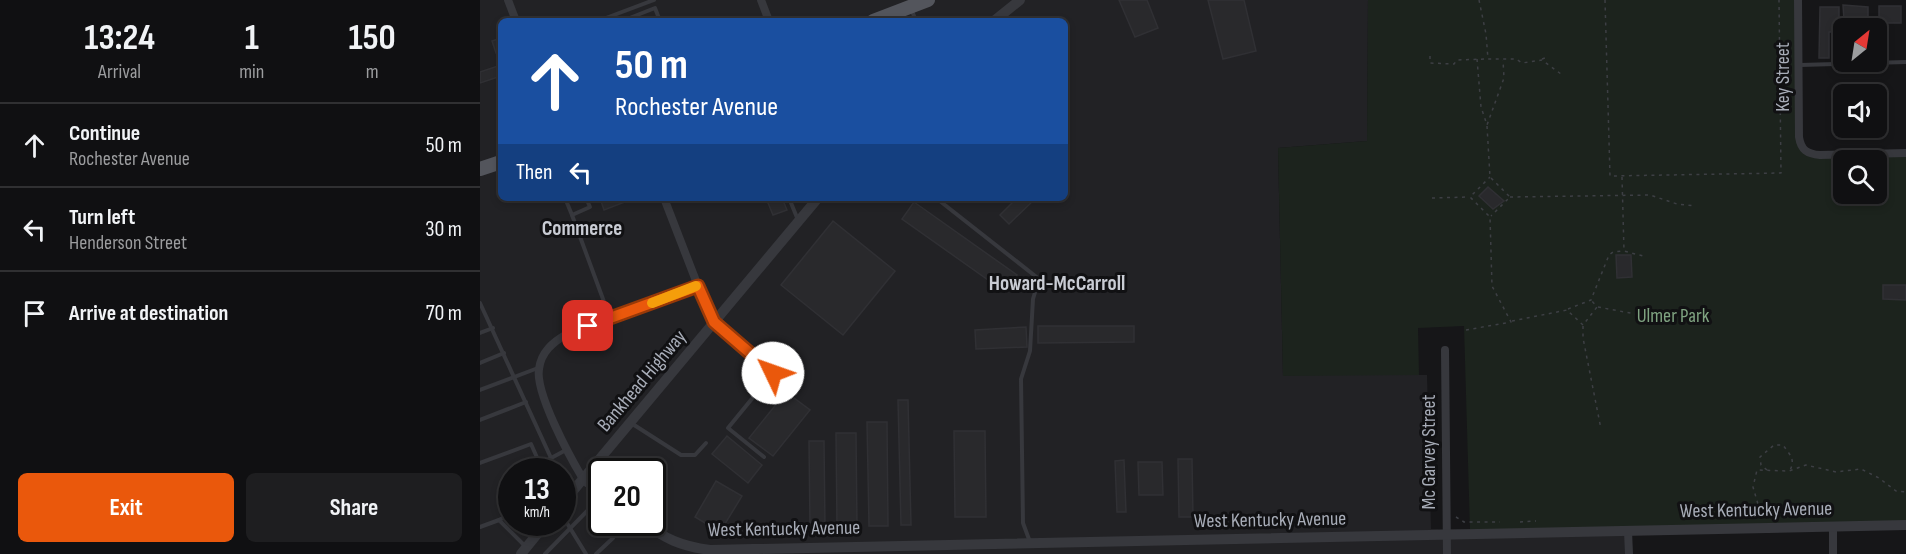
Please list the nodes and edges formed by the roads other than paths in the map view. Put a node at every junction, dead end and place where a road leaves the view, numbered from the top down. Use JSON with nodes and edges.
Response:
{"nodes":[{"id":1,"x":508,"y":0,"type":"edge"},
{"id":2,"x":653,"y":0,"type":"edge"},
{"id":3,"x":761,"y":0,"type":"edge"},
{"id":4,"x":928,"y":0,"type":"edge"},
{"id":5,"x":1020,"y":0,"type":"edge"},
{"id":6,"x":1798,"y":0,"type":"edge"},
{"id":7,"x":910,"y":7,"type":"junction"},
{"id":8,"x":655,"y":8,"type":"junction"},
{"id":9,"x":515,"y":18,"type":"edge"},
{"id":10,"x":613,"y":18,"type":"edge"},
{"id":11,"x":630,"y":18,"type":"edge"},
{"id":12,"x":659,"y":18,"type":"edge"},
{"id":13,"x":768,"y":18,"type":"edge"},
{"id":14,"x":881,"y":18,"type":"edge"},
{"id":15,"x":915,"y":18,"type":"edge"},
{"id":16,"x":998,"y":18,"type":"edge"},
{"id":17,"x":1906,"y":62,"type":"edge"},
{"id":18,"x":1800,"y":65,"type":"junction"},
{"id":19,"x":1906,"y":153,"type":"edge"},
{"id":20,"x":498,"y":163,"type":"edge"},
{"id":21,"x":480,"y":169,"type":"edge"},
{"id":22,"x":566,"y":201,"type":"edge"},
{"id":23,"x":587,"y":201,"type":"edge"},
{"id":24,"x":665,"y":201,"type":"edge"},
{"id":25,"x":790,"y":201,"type":"edge"},
{"id":26,"x":815,"y":201,"type":"edge"},
{"id":27,"x":940,"y":201,"type":"edge"},
{"id":28,"x":572,"y":215,"type":"junction"},
{"id":29,"x":798,"y":221,"type":"junction"},
{"id":30,"x":698,"y":286,"type":"junction"},
{"id":31,"x":480,"y":303,"type":"edge"},
{"id":32,"x":610,"y":318,"type":"junction"},
{"id":33,"x":714,"y":322,"type":"junction"},
{"id":34,"x":493,"y":328,"type":"junction"},
{"id":35,"x":480,"y":333,"type":"edge"},
{"id":36,"x":1445,"y":350,"type":"dead end"},
{"id":37,"x":504,"y":353,"type":"junction"},
{"id":38,"x":480,"y":363,"type":"edge"},
{"id":39,"x":539,"y":367,"type":"junction"},
{"id":40,"x":515,"y":377,"type":"junction"},
{"id":41,"x":480,"y":390,"type":"edge"},
{"id":42,"x":526,"y":402,"type":"junction"},
{"id":43,"x":480,"y":420,"type":"edge"},
{"id":44,"x":631,"y":422,"type":"junction"},
{"id":45,"x":706,"y":443,"type":"dead end"},
{"id":46,"x":566,"y":450,"type":"junction"},
{"id":47,"x":764,"y":457,"type":"dead end"},
{"id":48,"x":537,"y":458,"type":"edge"},
{"id":49,"x":551,"y":458,"type":"joint"},
{"id":50,"x":480,"y":463,"type":"edge"},
{"id":51,"x":583,"y":479,"type":"junction"},
{"id":52,"x":588,"y":482,"type":"edge"},
{"id":53,"x":576,"y":487,"type":"edge"},
{"id":54,"x":588,"y":510,"type":"edge"},
{"id":55,"x":498,"y":521,"type":"edge"},
{"id":56,"x":576,"y":521,"type":"edge"},
{"id":57,"x":1906,"y":525,"type":"edge"},
{"id":58,"x":1833,"y":526,"type":"junction"},
{"id":59,"x":480,"y":527,"type":"edge"},
{"id":60,"x":1628,"y":531,"type":"junction"},
{"id":61,"x":1446,"y":534,"type":"junction"},
{"id":62,"x":512,"y":536,"type":"edge"},
{"id":63,"x":535,"y":536,"type":"edge"},
{"id":64,"x":561,"y":536,"type":"edge"},
{"id":65,"x":576,"y":536,"type":"edge"},
{"id":66,"x":611,"y":536,"type":"edge"},
{"id":67,"x":661,"y":536,"type":"edge"},
{"id":68,"x":1030,"y":543,"type":"junction"},
{"id":69,"x":929,"y":549,"type":"edge"},
{"id":70,"x":523,"y":551,"type":"edge"},
{"id":71,"x":723,"y":552,"type":"edge"},
{"id":72,"x":545,"y":554,"type":"edge"},
{"id":73,"x":586,"y":554,"type":"edge"},
{"id":74,"x":596,"y":554,"type":"edge"},
{"id":75,"x":1447,"y":554,"type":"edge"},
{"id":76,"x":1629,"y":554,"type":"edge"},
{"id":77,"x":1833,"y":554,"type":"edge"}],
"edges":[{"from":1,"to":9,"type":"street"},
{"from":2,"to":8,"type":"lane"},
{"from":2,"to":10,"type":"lane"},
{"from":3,"to":13,"type":"street"},
{"from":4,"to":7,"type":"main road"},
{"from":5,"to":16,"type":"street"},
{"from":6,"to":18,"type":"street","name":"Key Street"},
{"from":7,"to":14,"type":"main road"},
{"from":7,"to":15,"type":"lane"},
{"from":8,"to":11,"type":"lane"},
{"from":8,"to":12,"type":"lane"},
{"from":17,"to":18,"type":"lane"},
{"from":18,"to":19,"type":"street","name":"Key Street"},
{"from":20,"to":21,"type":"main road"},
{"from":22,"to":28,"type":"lane"},
{"from":23,"to":28,"type":"lane"},
{"from":24,"to":30,"type":"street"},
{"from":25,"to":29,"type":"lane"},
{"from":26,"to":29,"type":"street","name":"Bankhead Highway"},
{"from":27,"to":68,"type":"lane"},
{"from":28,"to":32,"type":"lane"},
{"from":29,"to":33,"type":"street","name":"Bankhead Highway"},
{"from":30,"to":32,"type":"street"},
{"from":30,"to":33,"type":"street"},
{"from":31,"to":34,"type":"lane"},
{"from":32,"to":39,"type":"street"},
{"from":33,"to":44,"type":"street","name":"Bankhead Highway"},
{"from":33,"to":47,"type":"lane"},
{"from":34,"to":35,"type":"lane"},
{"from":34,"to":37,"type":"lane"},
{"from":36,"to":61,"type":"street","name":"Mc Garvey Street"},
{"from":37,"to":38,"type":"lane"},
{"from":37,"to":40,"type":"lane"},
{"from":39,"to":40,"type":"lane"},
{"from":39,"to":46,"type":"street"},
{"from":40,"to":41,"type":"lane"},
{"from":40,"to":42,"type":"lane"},
{"from":42,"to":43,"type":"lane"},
{"from":42,"to":49,"type":"lane"},
{"from":44,"to":45,"type":"lane"},
{"from":44,"to":51,"type":"street","name":"Bankhead Highway"},
{"from":46,"to":49,"type":"lane"},
{"from":46,"to":51,"type":"street"},
{"from":48,"to":50,"type":"lane"},
{"from":51,"to":52,"type":"street"},
{"from":51,"to":53,"type":"street","name":"Bankhead Highway"},
{"from":54,"to":56,"type":"lane"},
{"from":55,"to":59,"type":"lane"},
{"from":57,"to":58,"type":"street","name":"West Kentucky Avenue"},
{"from":58,"to":60,"type":"street","name":"West Kentucky Avenue"},
{"from":58,"to":77,"type":"street"},
{"from":60,"to":61,"type":"street","name":"West Kentucky Avenue"},
{"from":60,"to":76,"type":"street"},
{"from":61,"to":68,"type":"street","name":"West Kentucky Avenue"},
{"from":61,"to":75,"type":"street","name":"Mc Garvey Street"},
{"from":62,"to":70,"type":"lane"},
{"from":63,"to":70,"type":"street"},
{"from":64,"to":72,"type":"lane"},
{"from":65,"to":73,"type":"lane"},
{"from":66,"to":74,"type":"lane"},
{"from":67,"to":71,"type":"street","name":"West Kentucky Avenue"},
{"from":68,"to":69,"type":"street","name":"West Kentucky Avenue"},
{"from":69,"to":71,"type":"street","name":"West Kentucky Avenue"}]}
